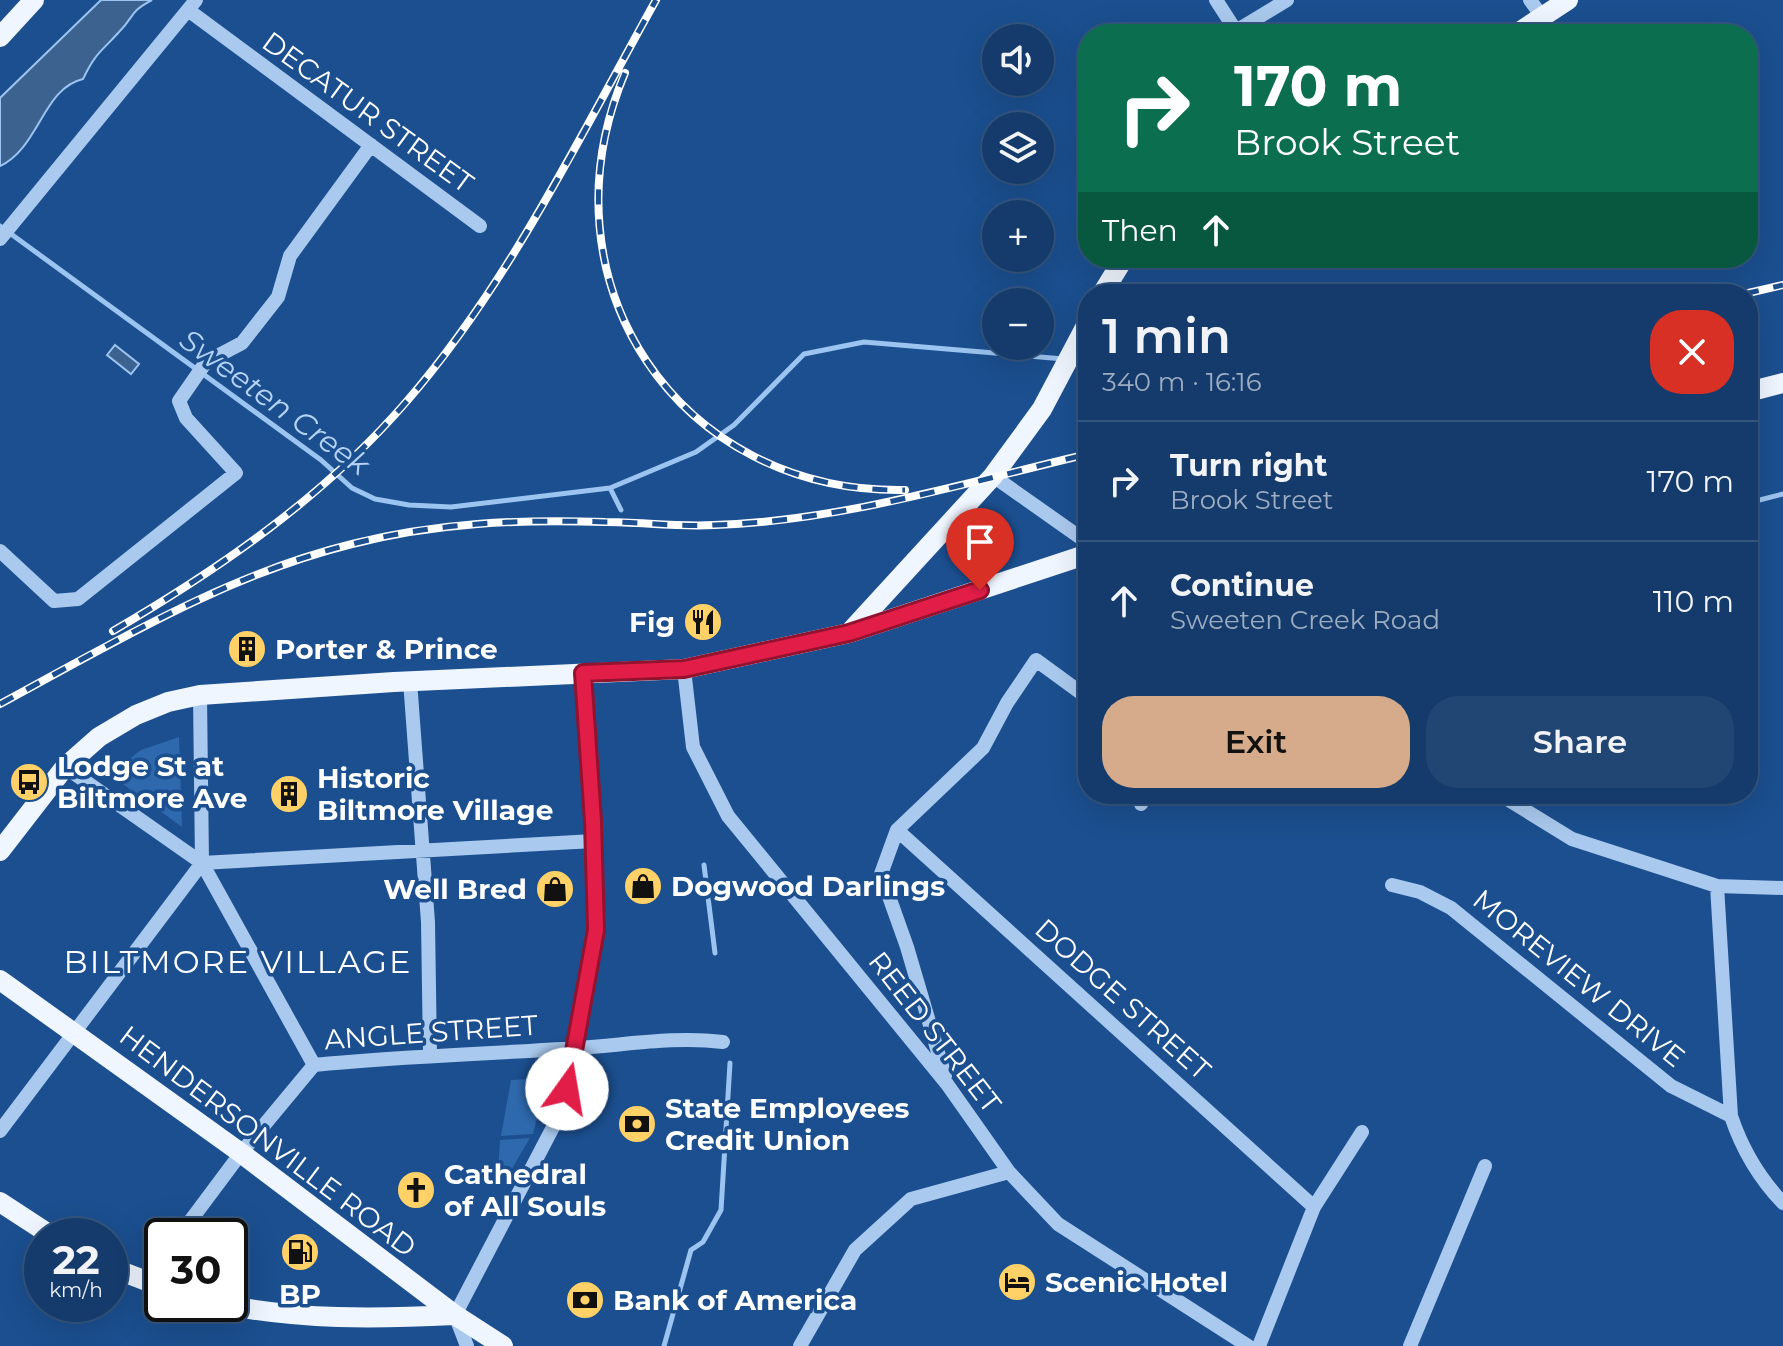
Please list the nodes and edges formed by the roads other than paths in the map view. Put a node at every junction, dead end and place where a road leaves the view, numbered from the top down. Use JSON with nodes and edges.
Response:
{"nodes":[{"id":1,"x":34,"y":0,"type":"edge"},
{"id":2,"x":1216,"y":0,"type":"edge"},
{"id":3,"x":1287,"y":0,"type":"edge"},
{"id":4,"x":1530,"y":0,"type":"edge"},
{"id":5,"x":1568,"y":0,"type":"edge"},
{"id":6,"x":192,"y":5,"type":"edge"},
{"id":7,"x":1543,"y":18,"type":"junction"},
{"id":8,"x":1231,"y":24,"type":"edge"},
{"id":9,"x":1248,"y":24,"type":"edge"},
{"id":10,"x":1533,"y":24,"type":"edge"},
{"id":11,"x":0,"y":37,"type":"edge"},
{"id":12,"x":371,"y":145,"type":"junction"},
{"id":13,"x":480,"y":226,"type":"dead end"},
{"id":14,"x":0,"y":239,"type":"edge"},
{"id":15,"x":1078,"y":343,"type":"edge"},
{"id":16,"x":1783,"y":383,"type":"edge"},
{"id":17,"x":1758,"y":389,"type":"edge"},
{"id":18,"x":993,"y":476,"type":"junction"},
{"id":19,"x":1078,"y":536,"type":"edge"},
{"id":20,"x":0,"y":551,"type":"edge"},
{"id":21,"x":1078,"y":557,"type":"edge"},
{"id":22,"x":849,"y":633,"type":"junction"},
{"id":23,"x":684,"y":669,"type":"junction"},
{"id":24,"x":583,"y":673,"type":"junction"},
{"id":25,"x":410,"y":681,"type":"junction"},
{"id":26,"x":1078,"y":691,"type":"edge"},
{"id":27,"x":200,"y":695,"type":"junction"},
{"id":28,"x":65,"y":767,"type":"junction"},
{"id":29,"x":1515,"y":804,"type":"edge"},
{"id":30,"x":897,"y":830,"type":"junction"},
{"id":31,"x":594,"y":841,"type":"junction"},
{"id":32,"x":423,"y":849,"type":"junction"},
{"id":33,"x":0,"y":851,"type":"edge"},
{"id":34,"x":202,"y":863,"type":"junction"},
{"id":35,"x":1392,"y":885,"type":"dead end"},
{"id":36,"x":1717,"y":886,"type":"junction"},
{"id":37,"x":1783,"y":888,"type":"edge"},
{"id":38,"x":0,"y":980,"type":"edge"},
{"id":39,"x":72,"y":1031,"type":"junction"},
{"id":40,"x":723,"y":1042,"type":"dead end"},
{"id":41,"x":576,"y":1048,"type":"junction"},
{"id":42,"x":430,"y":1054,"type":"junction"},
{"id":43,"x":314,"y":1065,"type":"junction"},
{"id":44,"x":947,"y":1084,"type":"junction"},
{"id":45,"x":1731,"y":1116,"type":"junction"},
{"id":46,"x":0,"y":1131,"type":"edge"},
{"id":47,"x":1362,"y":1132,"type":"dead end"},
{"id":48,"x":241,"y":1153,"type":"junction"},
{"id":49,"x":1485,"y":1166,"type":"dead end"},
{"id":50,"x":1009,"y":1172,"type":"junction"},
{"id":51,"x":0,"y":1202,"type":"edge"},
{"id":52,"x":1783,"y":1203,"type":"edge"},
{"id":53,"x":1314,"y":1207,"type":"junction"},
{"id":54,"x":24,"y":1218,"type":"edge"},
{"id":55,"x":192,"y":1218,"type":"edge"},
{"id":56,"x":248,"y":1308,"type":"edge"},
{"id":57,"x":455,"y":1315,"type":"junction"},
{"id":58,"x":467,"y":1346,"type":"edge"},
{"id":59,"x":503,"y":1346,"type":"edge"},
{"id":60,"x":800,"y":1346,"type":"edge"},
{"id":61,"x":1248,"y":1346,"type":"edge"},
{"id":62,"x":1259,"y":1346,"type":"edge"},
{"id":63,"x":1410,"y":1346,"type":"edge"}],
"edges":[{"from":1,"to":11,"type":"main road"},
{"from":2,"to":8,"type":"street"},
{"from":3,"to":9,"type":"street"},
{"from":4,"to":7,"type":"street"},
{"from":5,"to":7,"type":"main road"},
{"from":6,"to":12,"type":"street","name":"DECATUR STREET"},
{"from":6,"to":14,"type":"street"},
{"from":7,"to":10,"type":"main road"},
{"from":12,"to":13,"type":"street","name":"DECATUR STREET"},
{"from":12,"to":20,"type":"street"},
{"from":15,"to":18,"type":"main road"},
{"from":16,"to":17,"type":"main road"},
{"from":18,"to":19,"type":"street"},
{"from":18,"to":22,"type":"main road"},
{"from":21,"to":22,"type":"main road"},
{"from":22,"to":23,"type":"main road"},
{"from":23,"to":24,"type":"main road"},
{"from":23,"to":44,"type":"street","name":"REED STREET"},
{"from":24,"to":25,"type":"main road"},
{"from":24,"to":31,"type":"street"},
{"from":25,"to":27,"type":"main road"},
{"from":25,"to":32,"type":"street"},
{"from":26,"to":30,"type":"street"},
{"from":27,"to":28,"type":"main road"},
{"from":27,"to":34,"type":"street"},
{"from":28,"to":33,"type":"main road"},
{"from":28,"to":34,"type":"street"},
{"from":29,"to":36,"type":"street"},
{"from":30,"to":44,"type":"street"},
{"from":30,"to":53,"type":"street","name":"DODGE STREET"},
{"from":31,"to":32,"type":"street"},
{"from":31,"to":41,"type":"street"},
{"from":32,"to":34,"type":"street"},
{"from":32,"to":42,"type":"street"},
{"from":34,"to":39,"type":"street"},
{"from":34,"to":43,"type":"street"},
{"from":35,"to":45,"type":"street","name":"MOREVIEW DRIVE"},
{"from":36,"to":37,"type":"street"},
{"from":36,"to":45,"type":"street"},
{"from":38,"to":39,"type":"main road","name":"HENDERSONVILLE ROAD"},
{"from":39,"to":46,"type":"street"},
{"from":39,"to":48,"type":"main road","name":"HENDERSONVILLE ROAD"},
{"from":40,"to":41,"type":"street","name":"ANGLE STREET"},
{"from":41,"to":42,"type":"street","name":"ANGLE STREET"},
{"from":41,"to":57,"type":"street"},
{"from":42,"to":43,"type":"street","name":"ANGLE STREET"},
{"from":43,"to":48,"type":"street","name":"ANGLE STREET"},
{"from":44,"to":50,"type":"street","name":"REED STREET"},
{"from":45,"to":52,"type":"street"},
{"from":47,"to":53,"type":"street"},
{"from":48,"to":55,"type":"street","name":"ANGLE STREET"},
{"from":48,"to":57,"type":"main road","name":"HENDERSONVILLE ROAD"},
{"from":49,"to":63,"type":"street"},
{"from":50,"to":60,"type":"street"},
{"from":50,"to":61,"type":"street","name":"REED STREET"},
{"from":51,"to":54,"type":"main road"},
{"from":53,"to":62,"type":"street"},
{"from":56,"to":57,"type":"main road"},
{"from":57,"to":58,"type":"street"},
{"from":57,"to":59,"type":"main road","name":"HENDERSONVILLE ROAD"}]}
